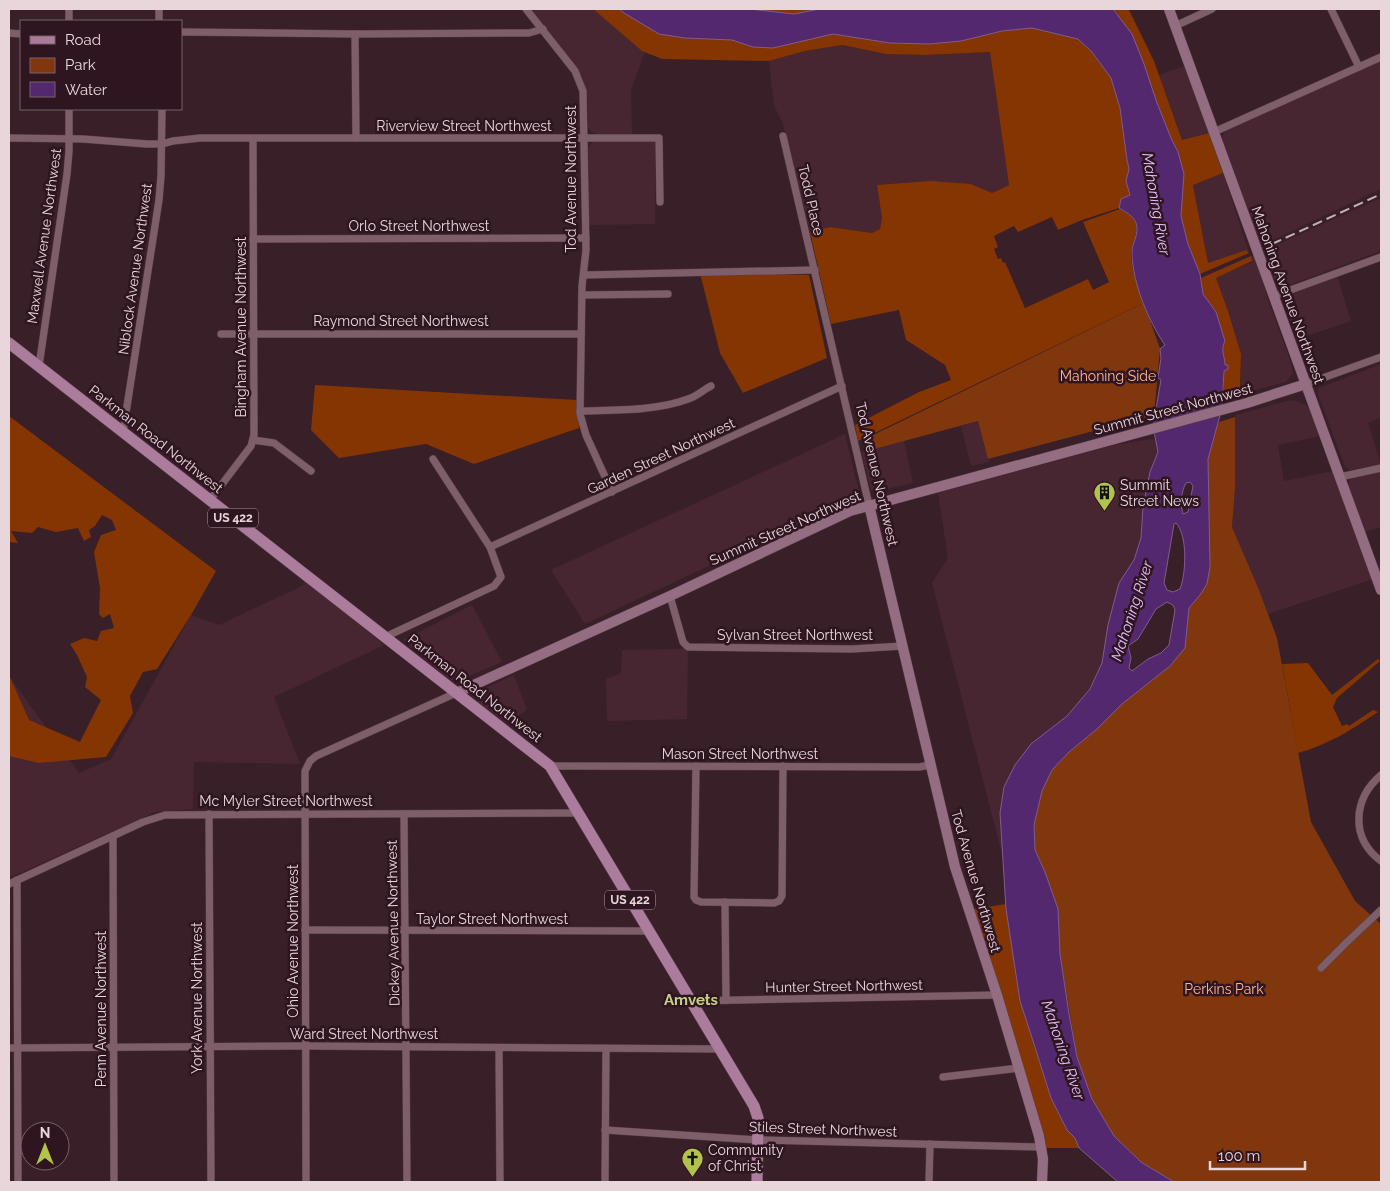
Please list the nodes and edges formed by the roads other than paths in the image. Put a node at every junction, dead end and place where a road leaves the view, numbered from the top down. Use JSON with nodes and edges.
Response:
{"nodes":[{"id":1,"x":526,"y":9,"type":"edge"},
{"id":2,"x":1168,"y":9,"type":"edge"},
{"id":3,"x":1212,"y":9,"type":"edge"},
{"id":4,"x":1331,"y":9,"type":"edge"},
{"id":5,"x":1175,"y":26,"type":"junction"},
{"id":6,"x":543,"y":29,"type":"junction"},
{"id":7,"x":182,"y":32,"type":"edge"},
{"id":8,"x":356,"y":34,"type":"junction"},
{"id":9,"x":1381,"y":57,"type":"edge"},
{"id":10,"x":1359,"y":67,"type":"junction"},
{"id":11,"x":69,"y":110,"type":"edge"},
{"id":12,"x":162,"y":110,"type":"edge"},
{"id":13,"x":1214,"y":132,"type":"junction"},
{"id":14,"x":783,"y":136,"type":"dead end"},
{"id":15,"x":9,"y":138,"type":"edge"},
{"id":16,"x":253,"y":138,"type":"junction"},
{"id":17,"x":356,"y":138,"type":"junction"},
{"id":18,"x":585,"y":138,"type":"junction"},
{"id":19,"x":69,"y":139,"type":"junction"},
{"id":20,"x":162,"y":144,"type":"junction"},
{"id":21,"x":660,"y":202,"type":"dead end"},
{"id":22,"x":586,"y":238,"type":"junction"},
{"id":23,"x":253,"y":239,"type":"junction"},
{"id":24,"x":1381,"y":257,"type":"edge"},
{"id":25,"x":815,"y":270,"type":"junction"},
{"id":26,"x":584,"y":275,"type":"junction"},
{"id":27,"x":582,"y":294,"type":"junction"},
{"id":28,"x":668,"y":294,"type":"dead end"},
{"id":29,"x":1274,"y":296,"type":"junction"},
{"id":30,"x":254,"y":333,"type":"junction"},
{"id":31,"x":221,"y":334,"type":"dead end"},
{"id":32,"x":581,"y":334,"type":"junction"},
{"id":33,"x":9,"y":342,"type":"edge"},
{"id":34,"x":1381,"y":358,"type":"edge"},
{"id":35,"x":39,"y":366,"type":"junction"},
{"id":36,"x":1306,"y":384,"type":"junction"},
{"id":37,"x":711,"y":386,"type":"dead end"},
{"id":38,"x":842,"y":386,"type":"junction"},
{"id":39,"x":580,"y":412,"type":"junction"},
{"id":40,"x":123,"y":432,"type":"junction"},
{"id":41,"x":254,"y":440,"type":"junction"},
{"id":42,"x":434,"y":459,"type":"dead end"},
{"id":43,"x":1381,"y":468,"type":"edge"},
{"id":44,"x":311,"y":472,"type":"dead end"},
{"id":45,"x":1340,"y":477,"type":"junction"},
{"id":46,"x":612,"y":492,"type":"junction"},
{"id":47,"x":210,"y":500,"type":"junction"},
{"id":48,"x":869,"y":505,"type":"junction"},
{"id":49,"x":490,"y":547,"type":"junction"},
{"id":50,"x":1381,"y":590,"type":"edge"},
{"id":51,"x":670,"y":596,"type":"junction"},
{"id":52,"x":384,"y":637,"type":"junction"},
{"id":53,"x":903,"y":646,"type":"junction"},
{"id":54,"x":456,"y":693,"type":"junction"},
{"id":55,"x":310,"y":761,"type":"joint"},
{"id":56,"x":930,"y":765,"type":"junction"},
{"id":57,"x":550,"y":766,"type":"junction"},
{"id":58,"x":696,"y":766,"type":"junction"},
{"id":59,"x":783,"y":766,"type":"junction"},
{"id":60,"x":1381,"y":775,"type":"edge"},
{"id":61,"x":578,"y":813,"type":"junction"},
{"id":62,"x":208,"y":814,"type":"junction"},
{"id":63,"x":304,"y":814,"type":"junction"},
{"id":64,"x":404,"y":814,"type":"junction"},
{"id":65,"x":112,"y":836,"type":"junction"},
{"id":66,"x":1381,"y":861,"type":"edge"},
{"id":67,"x":17,"y":880,"type":"junction"},
{"id":68,"x":9,"y":884,"type":"edge"},
{"id":69,"x":725,"y":902,"type":"junction"},
{"id":70,"x":1381,"y":910,"type":"edge"},
{"id":71,"x":305,"y":930,"type":"junction"},
{"id":72,"x":406,"y":931,"type":"junction"},
{"id":73,"x":649,"y":931,"type":"junction"},
{"id":74,"x":1321,"y":968,"type":"dead end"},
{"id":75,"x":997,"y":995,"type":"junction"},
{"id":76,"x":726,"y":1000,"type":"junction"},
{"id":77,"x":691,"y":1001,"type":"junction"},
{"id":78,"x":210,"y":1046,"type":"junction"},
{"id":79,"x":306,"y":1046,"type":"junction"},
{"id":80,"x":114,"y":1047,"type":"junction"},
{"id":81,"x":406,"y":1047,"type":"junction"},
{"id":82,"x":9,"y":1048,"type":"edge"},
{"id":83,"x":18,"y":1048,"type":"junction"},
{"id":84,"x":499,"y":1048,"type":"junction"},
{"id":85,"x":606,"y":1048,"type":"junction"},
{"id":86,"x":719,"y":1049,"type":"junction"},
{"id":87,"x":1019,"y":1068,"type":"junction"},
{"id":88,"x":944,"y":1077,"type":"dead end"},
{"id":89,"x":605,"y":1130,"type":"junction"},
{"id":90,"x":758,"y":1140,"type":"junction"},
{"id":91,"x":930,"y":1144,"type":"junction"},
{"id":92,"x":1041,"y":1147,"type":"junction"},
{"id":93,"x":18,"y":1182,"type":"edge"},
{"id":94,"x":114,"y":1182,"type":"edge"},
{"id":95,"x":211,"y":1182,"type":"edge"},
{"id":96,"x":306,"y":1182,"type":"edge"},
{"id":97,"x":407,"y":1182,"type":"edge"},
{"id":98,"x":500,"y":1182,"type":"edge"},
{"id":99,"x":605,"y":1182,"type":"edge"},
{"id":100,"x":757,"y":1182,"type":"edge"},
{"id":101,"x":929,"y":1182,"type":"edge"},
{"id":102,"x":1042,"y":1182,"type":"edge"}],
"edges":[{"from":1,"to":6,"type":"street","name":"Tod Avenue Northwest"},
{"from":2,"to":5,"type":"main road","name":"Mahoning Avenue Northwest"},
{"from":3,"to":5,"type":"street"},
{"from":4,"to":10,"type":"street"},
{"from":5,"to":13,"type":"main road","name":"Mahoning Avenue Northwest"},
{"from":6,"to":8,"type":"street"},
{"from":6,"to":18,"type":"street","name":"Tod Avenue Northwest"},
{"from":7,"to":8,"type":"street"},
{"from":8,"to":17,"type":"street"},
{"from":9,"to":10,"type":"street"},
{"from":10,"to":13,"type":"street"},
{"from":11,"to":19,"type":"street","name":"Maxwell Avenue Northwest"},
{"from":12,"to":20,"type":"street","name":"Niblock Avenue Northwest"},
{"from":13,"to":29,"type":"main road","name":"Mahoning Avenue Northwest"},
{"from":14,"to":25,"type":"street","name":"Todd Place"},
{"from":15,"to":19,"type":"street"},
{"from":16,"to":17,"type":"street","name":"Riverview Street Northwest"},
{"from":16,"to":20,"type":"street"},
{"from":16,"to":23,"type":"street","name":"Bingham Avenue Northwest"},
{"from":17,"to":18,"type":"street","name":"Riverview Street Northwest"},
{"from":18,"to":21,"type":"street","name":"Riverview Street Northwest"},
{"from":18,"to":22,"type":"street","name":"Tod Avenue Northwest"},
{"from":19,"to":20,"type":"street"},
{"from":19,"to":35,"type":"street","name":"Maxwell Avenue Northwest"},
{"from":20,"to":40,"type":"street","name":"Niblock Avenue Northwest"},
{"from":22,"to":23,"type":"street","name":"Orlo Street Northwest"},
{"from":22,"to":26,"type":"street","name":"Tod Avenue Northwest"},
{"from":23,"to":30,"type":"street","name":"Bingham Avenue Northwest"},
{"from":24,"to":29,"type":"street"},
{"from":25,"to":26,"type":"street"},
{"from":25,"to":38,"type":"street","name":"Tod Avenue Northwest"},
{"from":26,"to":27,"type":"street","name":"Tod Avenue Northwest"},
{"from":27,"to":28,"type":"street"},
{"from":27,"to":32,"type":"street","name":"Tod Avenue Northwest"},
{"from":29,"to":36,"type":"main road","name":"Mahoning Avenue Northwest"},
{"from":30,"to":31,"type":"street","name":"Raymond Street Northwest"},
{"from":30,"to":32,"type":"street","name":"Raymond Street Northwest"},
{"from":30,"to":41,"type":"street","name":"Bingham Avenue Northwest"},
{"from":32,"to":39,"type":"street","name":"Tod Avenue Northwest"},
{"from":33,"to":35,"type":"main road","name":"Parkman Road Northwest","number":"US 422"},
{"from":34,"to":36,"type":"street","name":"Summit Street Northwest"},
{"from":35,"to":40,"type":"main road","name":"Parkman Road Northwest","number":"US 422"},
{"from":36,"to":45,"type":"main road","name":"Mahoning Avenue Northwest"},
{"from":36,"to":48,"type":"main road","name":"Summit Street Northwest"},
{"from":37,"to":39,"type":"street"},
{"from":38,"to":46,"type":"street","name":"Garden Street Northwest"},
{"from":38,"to":48,"type":"street","name":"Tod Avenue Northwest"},
{"from":39,"to":46,"type":"street","name":"Tod Avenue Northwest"},
{"from":40,"to":47,"type":"main road","name":"Parkman Road Northwest","number":"US 422"},
{"from":41,"to":44,"type":"street"},
{"from":41,"to":47,"type":"street"},
{"from":42,"to":49,"type":"street"},
{"from":43,"to":45,"type":"street"},
{"from":45,"to":50,"type":"main road","name":"Mahoning Avenue Northwest"},
{"from":46,"to":49,"type":"street","name":"Garden Street Northwest"},
{"from":47,"to":52,"type":"main road","name":"Parkman Road Northwest","number":"US 422"},
{"from":48,"to":51,"type":"main road","name":"Summit Street Northwest"},
{"from":48,"to":53,"type":"main road","name":"Tod Avenue Northwest"},
{"from":49,"to":52,"type":"street"},
{"from":51,"to":53,"type":"street","name":"Sylvan Street Northwest"},
{"from":51,"to":54,"type":"main road","name":"Summit Street Northwest"},
{"from":52,"to":54,"type":"main road","name":"Parkman Road Northwest","number":"US 422"},
{"from":53,"to":56,"type":"main road","name":"Tod Avenue Northwest"},
{"from":54,"to":55,"type":"street","name":"Summit Street Northwest"},
{"from":54,"to":57,"type":"main road","name":"Parkman Road Northwest","number":"US 422"},
{"from":55,"to":63,"type":"street","name":"Ohio Avenue Northwest"},
{"from":56,"to":59,"type":"street","name":"Mason Street Northwest"},
{"from":56,"to":75,"type":"main road","name":"Tod Avenue Northwest"},
{"from":57,"to":58,"type":"street","name":"Mason Street Northwest"},
{"from":57,"to":61,"type":"main road","name":"Parkman Road Northwest","number":"US 422"},
{"from":58,"to":59,"type":"street","name":"Mason Street Northwest"},
{"from":58,"to":69,"type":"street"},
{"from":59,"to":69,"type":"street"},
{"from":60,"to":66,"type":"street"},
{"from":61,"to":64,"type":"street","name":"Mc Myler Street Northwest"},
{"from":61,"to":73,"type":"main road","name":"Parkman Road Northwest","number":"US 422"},
{"from":62,"to":63,"type":"street","name":"Mc Myler Street Northwest"},
{"from":62,"to":65,"type":"street","name":"Mc Myler Street Northwest"},
{"from":62,"to":78,"type":"street","name":"York Avenue Northwest"},
{"from":63,"to":64,"type":"street","name":"Mc Myler Street Northwest"},
{"from":63,"to":71,"type":"street","name":"Ohio Avenue Northwest"},
{"from":64,"to":72,"type":"street","name":"Dickey Avenue Northwest"},
{"from":65,"to":67,"type":"street","name":"Mc Myler Street Northwest"},
{"from":65,"to":80,"type":"street","name":"Penn Avenue Northwest"},
{"from":67,"to":68,"type":"street","name":"Mc Myler Street Northwest"},
{"from":67,"to":83,"type":"street"},
{"from":69,"to":76,"type":"street"},
{"from":70,"to":74,"type":"street"},
{"from":71,"to":72,"type":"street","name":"Taylor Street Northwest"},
{"from":71,"to":79,"type":"street","name":"Ohio Avenue Northwest"},
{"from":72,"to":73,"type":"street","name":"Taylor Street Northwest"},
{"from":72,"to":81,"type":"street","name":"Dickey Avenue Northwest"},
{"from":73,"to":77,"type":"main road","name":"Parkman Road Northwest","number":"US 422"},
{"from":75,"to":76,"type":"street","name":"Hunter Street Northwest"},
{"from":75,"to":87,"type":"main road","name":"Tod Avenue Northwest"},
{"from":76,"to":77,"type":"street","name":"Hunter Street Northwest"},
{"from":77,"to":86,"type":"main road","name":"Parkman Road Northwest","number":"US 422"},
{"from":78,"to":79,"type":"street","name":"Ward Street Northwest"},
{"from":78,"to":80,"type":"street","name":"Ward Street Northwest"},
{"from":78,"to":95,"type":"street","name":"York Avenue Northwest"},
{"from":79,"to":81,"type":"street","name":"Ward Street Northwest"},
{"from":79,"to":96,"type":"street","name":"Ohio Avenue Northwest"},
{"from":80,"to":83,"type":"street","name":"Ward Street Northwest"},
{"from":80,"to":94,"type":"street","name":"Penn Avenue Northwest"},
{"from":81,"to":84,"type":"street","name":"Ward Street Northwest"},
{"from":81,"to":97,"type":"street","name":"Dickey Avenue Northwest"},
{"from":82,"to":83,"type":"street","name":"Ward Street Northwest"},
{"from":83,"to":93,"type":"street"},
{"from":84,"to":85,"type":"street","name":"Ward Street Northwest"},
{"from":84,"to":98,"type":"street"},
{"from":85,"to":86,"type":"street","name":"Ward Street Northwest"},
{"from":85,"to":89,"type":"street"},
{"from":86,"to":90,"type":"main road","name":"Parkman Road Northwest","number":"US 422"},
{"from":87,"to":88,"type":"street"},
{"from":87,"to":92,"type":"main road","name":"Tod Avenue Northwest"},
{"from":89,"to":90,"type":"street","name":"Stiles Street Northwest"},
{"from":89,"to":99,"type":"street"},
{"from":90,"to":91,"type":"street","name":"Stiles Street Northwest"},
{"from":90,"to":100,"type":"main road","name":"Parkman Road Northwest","number":"US 422"},
{"from":91,"to":92,"type":"street","name":"Stiles Street Northwest"},
{"from":91,"to":101,"type":"street"},
{"from":92,"to":102,"type":"main road","name":"Tod Avenue Northwest"}]}
